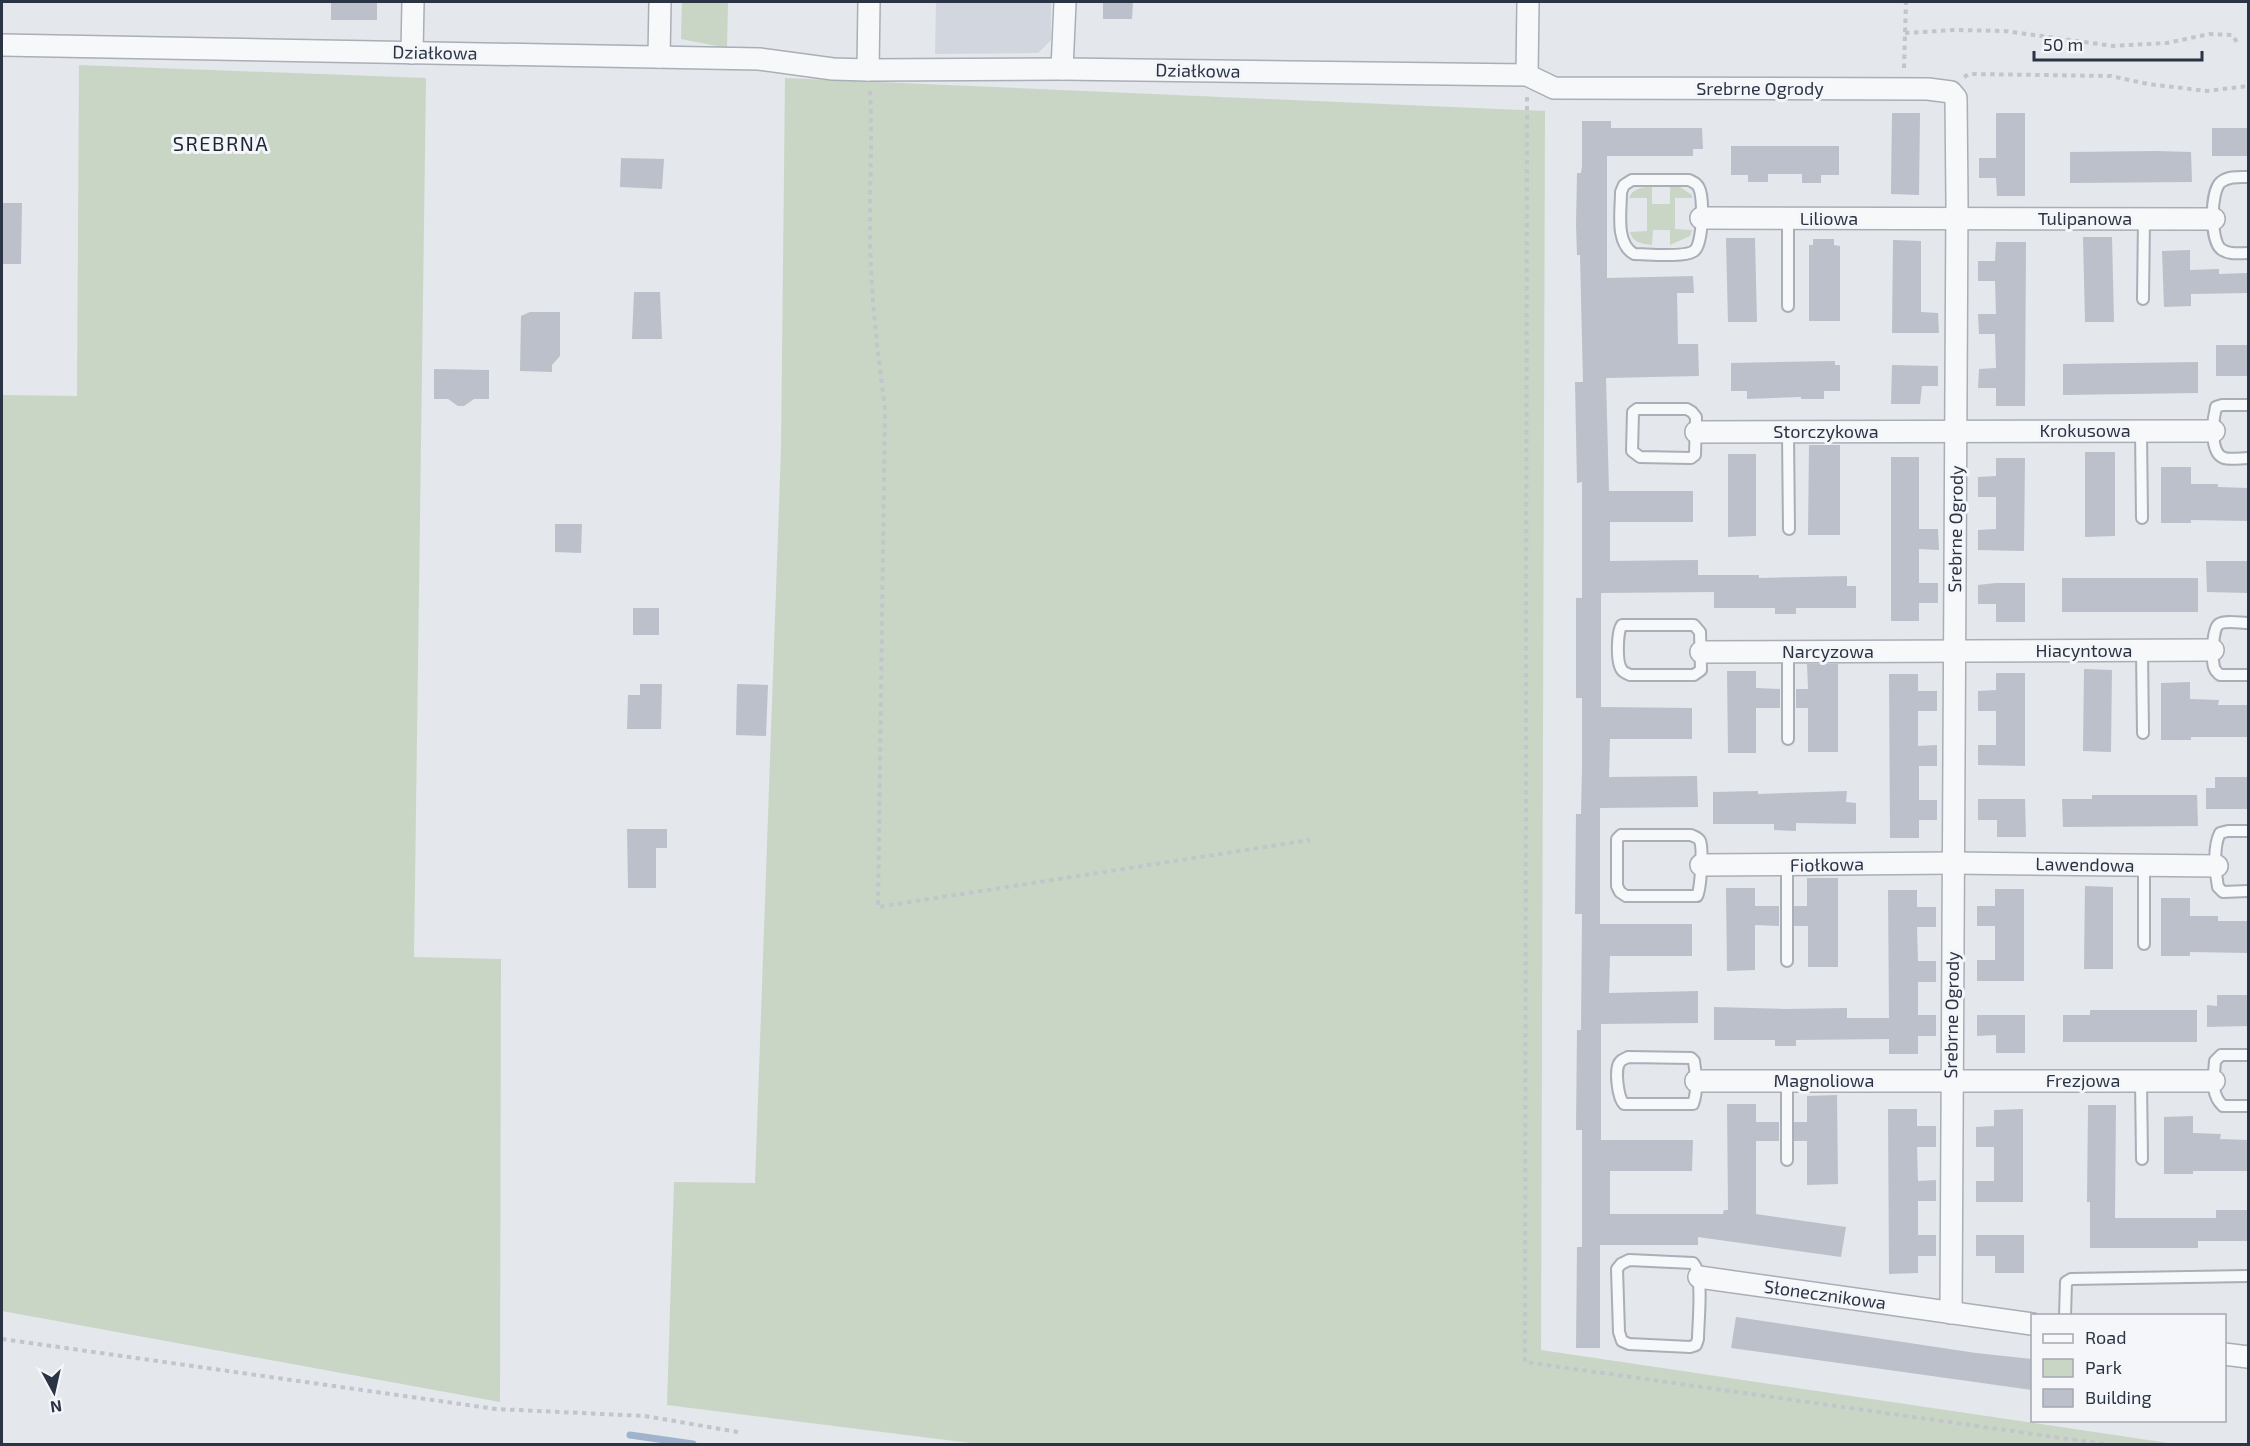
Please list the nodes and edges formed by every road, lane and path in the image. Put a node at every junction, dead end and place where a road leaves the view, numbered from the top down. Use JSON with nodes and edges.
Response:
{"nodes":[{"id":1,"x":413,"y":2,"type":"edge"},
{"id":2,"x":660,"y":2,"type":"edge"},
{"id":3,"x":869,"y":2,"type":"edge"},
{"id":4,"x":1065,"y":2,"type":"edge"},
{"id":5,"x":1528,"y":2,"type":"edge"},
{"id":6,"x":1906,"y":2,"type":"edge"},
{"id":7,"x":1905,"y":33,"type":"junction"},
{"id":8,"x":2237,"y":42,"type":"dead end"},
{"id":9,"x":2,"y":45,"type":"edge"},
{"id":10,"x":412,"y":53,"type":"junction"},
{"id":11,"x":659,"y":57,"type":"junction"},
{"id":12,"x":1062,"y":69,"type":"junction"},
{"id":13,"x":868,"y":70,"type":"junction"},
{"id":14,"x":1527,"y":75,"type":"junction"},
{"id":15,"x":2248,"y":86,"type":"edge"},
{"id":16,"x":1903,"y":89,"type":"junction"},
{"id":17,"x":1951,"y":92,"type":"junction"},
{"id":18,"x":2248,"y":177,"type":"edge"},
{"id":19,"x":1701,"y":218,"type":"junction"},
{"id":20,"x":1788,"y":219,"type":"junction"},
{"id":21,"x":1957,"y":219,"type":"junction"},
{"id":22,"x":2144,"y":219,"type":"junction"},
{"id":23,"x":2214,"y":219,"type":"junction"},
{"id":24,"x":2248,"y":253,"type":"edge"},
{"id":25,"x":2143,"y":299,"type":"dead end"},
{"id":26,"x":1788,"y":306,"type":"dead end"},
{"id":27,"x":2248,"y":405,"type":"edge"},
{"id":28,"x":2141,"y":431,"type":"junction"},
{"id":29,"x":2214,"y":431,"type":"junction"},
{"id":30,"x":1696,"y":432,"type":"junction"},
{"id":31,"x":1788,"y":432,"type":"junction"},
{"id":32,"x":1957,"y":432,"type":"junction"},
{"id":33,"x":2248,"y":458,"type":"edge"},
{"id":34,"x":2142,"y":518,"type":"dead end"},
{"id":35,"x":1789,"y":529,"type":"dead end"},
{"id":36,"x":2248,"y":623,"type":"edge"},
{"id":37,"x":2213,"y":650,"type":"junction"},
{"id":38,"x":2142,"y":651,"type":"junction"},
{"id":39,"x":1701,"y":652,"type":"junction"},
{"id":40,"x":1788,"y":652,"type":"junction"},
{"id":41,"x":1954,"y":652,"type":"junction"},
{"id":42,"x":2248,"y":675,"type":"edge"},
{"id":43,"x":2143,"y":733,"type":"dead end"},
{"id":44,"x":1788,"y":739,"type":"dead end"},
{"id":45,"x":2248,"y":831,"type":"edge"},
{"id":46,"x":1310,"y":840,"type":"dead end"},
{"id":47,"x":1954,"y":863,"type":"junction"},
{"id":48,"x":1701,"y":865,"type":"junction"},
{"id":49,"x":1787,"y":865,"type":"junction"},
{"id":50,"x":2144,"y":866,"type":"junction"},
{"id":51,"x":2217,"y":866,"type":"junction"},
{"id":52,"x":2248,"y":891,"type":"edge"},
{"id":53,"x":2144,"y":944,"type":"dead end"},
{"id":54,"x":1787,"y":961,"type":"dead end"},
{"id":55,"x":2248,"y":1055,"type":"edge"},
{"id":56,"x":2141,"y":1080,"type":"junction"},
{"id":57,"x":1696,"y":1081,"type":"junction"},
{"id":58,"x":1787,"y":1081,"type":"junction"},
{"id":59,"x":2214,"y":1081,"type":"junction"},
{"id":60,"x":1951,"y":1082,"type":"junction"},
{"id":61,"x":2248,"y":1106,"type":"edge"},
{"id":62,"x":2142,"y":1159,"type":"dead end"},
{"id":63,"x":1787,"y":1160,"type":"dead end"},
{"id":64,"x":1699,"y":1276,"type":"junction"},
{"id":65,"x":2248,"y":1276,"type":"edge"},
{"id":66,"x":1951,"y":1313,"type":"junction"},
{"id":67,"x":2065,"y":1314,"type":"edge"},
{"id":68,"x":2031,"y":1324,"type":"edge"},
{"id":69,"x":2,"y":1339,"type":"edge"},
{"id":70,"x":2226,"y":1354,"type":"edge"},
{"id":71,"x":2248,"y":1357,"type":"edge"},
{"id":72,"x":738,"y":1432,"type":"dead end"},
{"id":73,"x":2104,"y":1444,"type":"edge"}],
"edges":[{"from":1,"to":10,"type":"street"},
{"from":2,"to":11,"type":"street"},
{"from":3,"to":13,"type":"street"},
{"from":4,"to":12,"type":"street"},
{"from":5,"to":14,"type":"street"},
{"from":6,"to":7,"type":"path"},
{"from":7,"to":8,"type":"path"},
{"from":7,"to":16,"type":"path"},
{"from":9,"to":10,"type":"street","name":"Działkowa"},
{"from":10,"to":11,"type":"street","name":"Działkowa"},
{"from":11,"to":13,"type":"street","name":"Działkowa"},
{"from":12,"to":13,"type":"street","name":"Działkowa"},
{"from":12,"to":14,"type":"street","name":"Działkowa"},
{"from":13,"to":46,"type":"path"},
{"from":14,"to":16,"type":"street","name":"Srebrne Ogrody"},
{"from":14,"to":73,"type":"path"},
{"from":15,"to":17,"type":"path"},
{"from":16,"to":17,"type":"street","name":"Srebrne Ogrody"},
{"from":17,"to":21,"type":"street","name":"Srebrne Ogrody"},
{"from":18,"to":23,"type":"lane"},
{"from":19,"to":19,"type":"lane"},
{"from":19,"to":20,"type":"street","name":"Liliowa"},
{"from":20,"to":21,"type":"street","name":"Liliowa"},
{"from":20,"to":26,"type":"lane"},
{"from":21,"to":22,"type":"street","name":"Tulipanowa"},
{"from":21,"to":32,"type":"street","name":"Srebrne Ogrody"},
{"from":22,"to":23,"type":"street","name":"Tulipanowa"},
{"from":22,"to":25,"type":"lane"},
{"from":23,"to":24,"type":"lane"},
{"from":27,"to":29,"type":"lane"},
{"from":28,"to":29,"type":"street","name":"Krokusowa"},
{"from":28,"to":32,"type":"street","name":"Krokusowa"},
{"from":28,"to":34,"type":"lane"},
{"from":29,"to":33,"type":"lane"},
{"from":30,"to":30,"type":"lane"},
{"from":30,"to":31,"type":"street","name":"Storczykowa"},
{"from":31,"to":32,"type":"street","name":"Storczykowa"},
{"from":31,"to":35,"type":"lane"},
{"from":32,"to":41,"type":"street","name":"Srebrne Ogrody"},
{"from":36,"to":37,"type":"lane"},
{"from":37,"to":38,"type":"street","name":"Hiacyntowa"},
{"from":37,"to":42,"type":"lane"},
{"from":38,"to":41,"type":"street","name":"Hiacyntowa"},
{"from":38,"to":43,"type":"lane"},
{"from":39,"to":39,"type":"lane"},
{"from":39,"to":40,"type":"street","name":"Narcyzowa"},
{"from":40,"to":41,"type":"street","name":"Narcyzowa"},
{"from":40,"to":44,"type":"lane"},
{"from":41,"to":47,"type":"street","name":"Srebrne Ogrody"},
{"from":45,"to":51,"type":"lane"},
{"from":47,"to":49,"type":"street","name":"Fiołkowa"},
{"from":47,"to":50,"type":"street","name":"Lawendowa"},
{"from":47,"to":60,"type":"street","name":"Srebrne Ogrody"},
{"from":48,"to":48,"type":"lane"},
{"from":48,"to":49,"type":"street","name":"Fiołkowa"},
{"from":49,"to":54,"type":"lane"},
{"from":50,"to":51,"type":"street","name":"Lawendowa"},
{"from":50,"to":53,"type":"lane"},
{"from":51,"to":52,"type":"lane"},
{"from":55,"to":59,"type":"lane"},
{"from":56,"to":59,"type":"street","name":"Frezjowa"},
{"from":56,"to":60,"type":"street","name":"Frezjowa"},
{"from":56,"to":62,"type":"lane"},
{"from":57,"to":57,"type":"lane"},
{"from":57,"to":58,"type":"street","name":"Magnoliowa"},
{"from":58,"to":60,"type":"street","name":"Magnoliowa"},
{"from":58,"to":63,"type":"lane"},
{"from":59,"to":61,"type":"lane"},
{"from":60,"to":66,"type":"street","name":"Srebrne Ogrody"},
{"from":64,"to":64,"type":"lane"},
{"from":64,"to":66,"type":"street","name":"Słonecznikowa"},
{"from":65,"to":67,"type":"lane"},
{"from":66,"to":68,"type":"street"},
{"from":69,"to":72,"type":"path"},
{"from":70,"to":71,"type":"street"}]}
